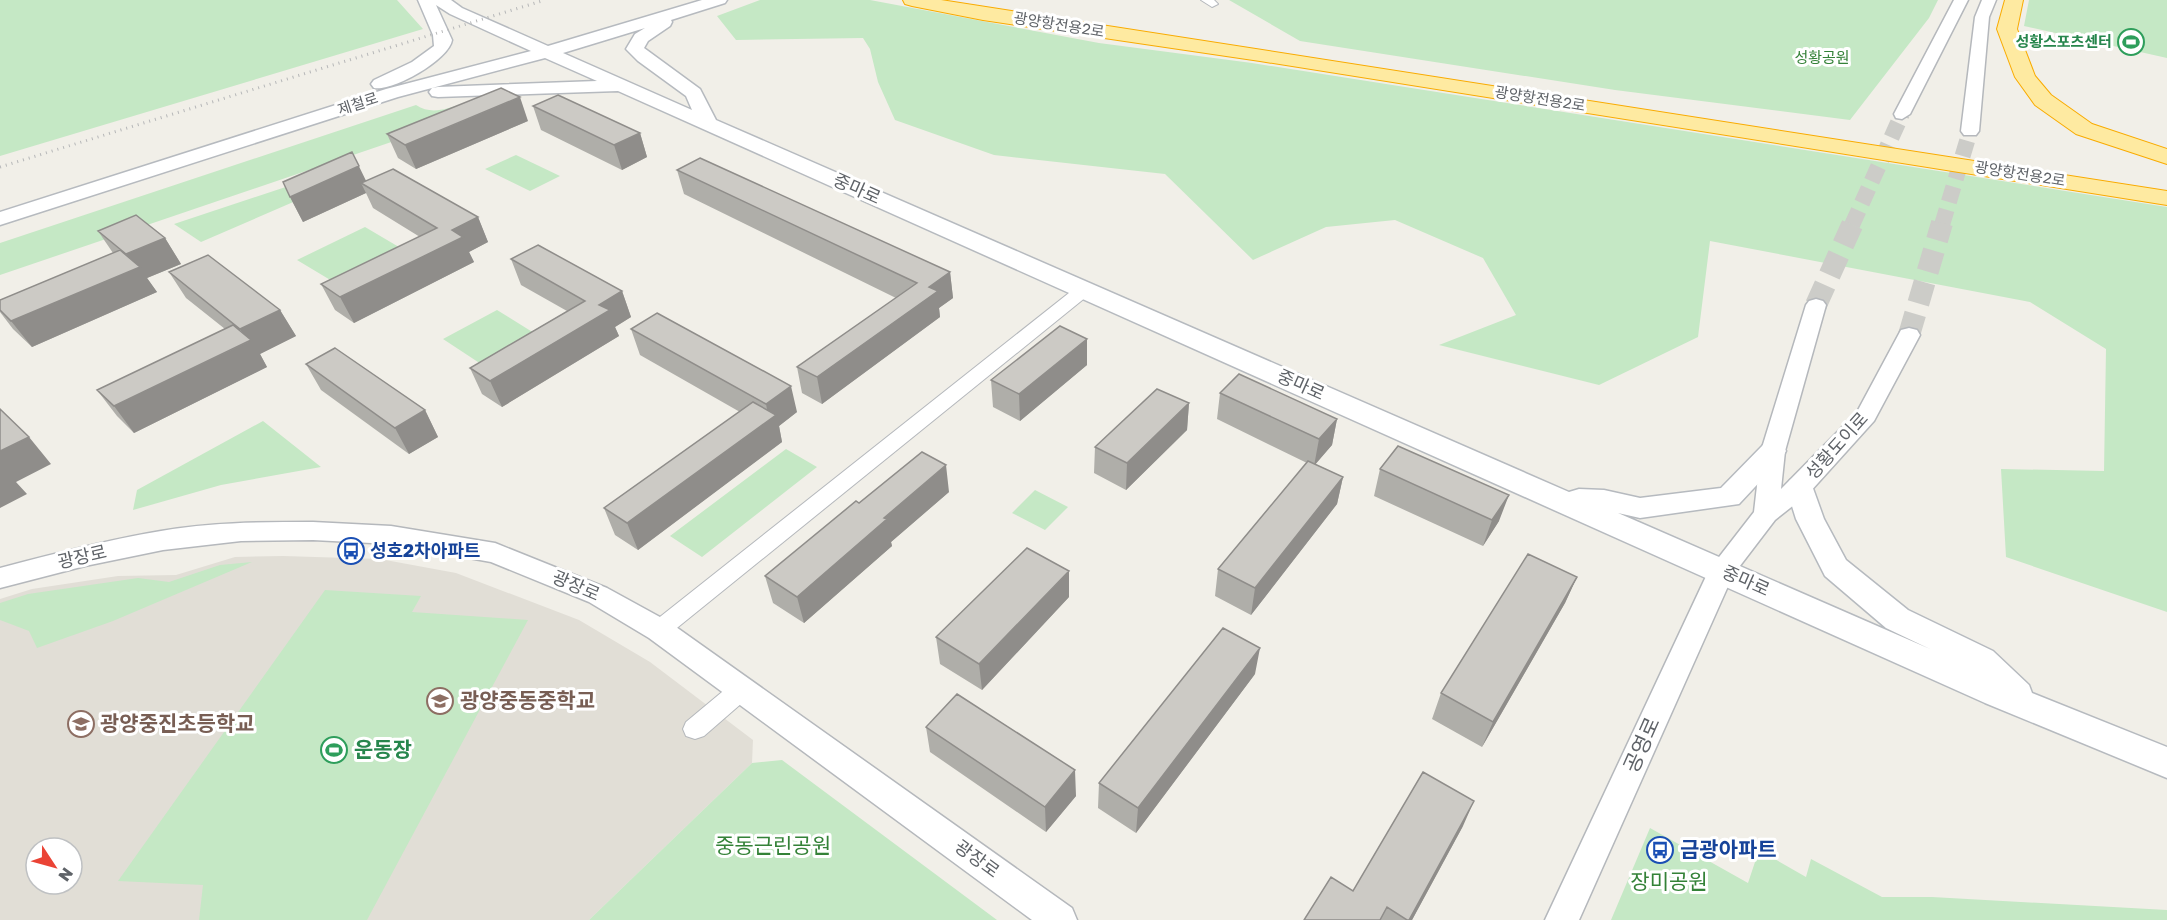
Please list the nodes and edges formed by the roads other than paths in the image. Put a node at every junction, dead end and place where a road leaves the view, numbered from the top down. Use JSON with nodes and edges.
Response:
{"nodes":[{"id":1,"x":426,"y":0,"type":"edge"},
{"id":2,"x":440,"y":0,"type":"edge"},
{"id":3,"x":671,"y":0,"type":"edge"},
{"id":4,"x":720,"y":0,"type":"edge"},
{"id":5,"x":724,"y":0,"type":"edge"},
{"id":6,"x":912,"y":0,"type":"edge"},
{"id":7,"x":958,"y":0,"type":"edge"},
{"id":8,"x":1961,"y":0,"type":"edge"},
{"id":9,"x":1989,"y":0,"type":"edge"},
{"id":10,"x":2014,"y":0,"type":"edge"},
{"id":11,"x":524,"y":42,"type":"junction"},
{"id":12,"x":547,"y":52,"type":"junction"},
{"id":13,"x":622,"y":86,"type":"junction"},
{"id":14,"x":384,"y":89,"type":"junction"},
{"id":15,"x":1902,"y":114,"type":"tunnel mouth"},
{"id":16,"x":707,"y":122,"type":"junction"},
{"id":17,"x":1970,"y":131,"type":"tunnel mouth"},
{"id":18,"x":2167,"y":157,"type":"edge"},
{"id":19,"x":2167,"y":187,"type":"edge"},
{"id":20,"x":2167,"y":198,"type":"edge"},
{"id":21,"x":0,"y":205,"type":"edge"},
{"id":22,"x":0,"y":219,"type":"edge"},
{"id":23,"x":1085,"y":289,"type":"junction"},
{"id":24,"x":1816,"y":305,"type":"tunnel mouth"},
{"id":25,"x":1909,"y":335,"type":"tunnel mouth"},
{"id":26,"x":1773,"y":451,"type":"junction"},
{"id":27,"x":1800,"y":487,"type":"junction"},
{"id":28,"x":1554,"y":497,"type":"junction"},
{"id":29,"x":1766,"y":514,"type":"junction"},
{"id":30,"x":1722,"y":570,"type":"junction"},
{"id":31,"x":0,"y":578,"type":"edge"},
{"id":32,"x":660,"y":630,"type":"junction"},
{"id":33,"x":742,"y":689,"type":"junction"},
{"id":34,"x":2026,"y":705,"type":"junction"},
{"id":35,"x":695,"y":729,"type":"dead end"},
{"id":36,"x":2167,"y":763,"type":"edge"},
{"id":37,"x":1060,"y":920,"type":"edge"},
{"id":38,"x":1562,"y":920,"type":"edge"}],
"edges":[{"from":1,"to":14,"type":"main road"},
{"from":2,"to":11,"type":"main road","name":"중마로"},
{"from":3,"to":11,"type":"main road","name":"제철로"},
{"from":4,"to":12,"type":"main road","name":"제철로"},
{"from":5,"to":16,"type":"main road"},
{"from":6,"to":20,"type":"highway","name":"광양항전용2로"},
{"from":7,"to":19,"type":"highway","name":"광양항전용2로"},
{"from":8,"to":15,"type":"street"},
{"from":9,"to":17,"type":"street"},
{"from":10,"to":18,"type":"highway"},
{"from":11,"to":12,"type":"main road","name":"중마로"},
{"from":11,"to":14,"type":"main road","name":"제철로"},
{"from":12,"to":13,"type":"main road","name":"중마로"},
{"from":12,"to":14,"type":"main road","name":"제철로"},
{"from":13,"to":14,"type":"main road"},
{"from":13,"to":16,"type":"main road","name":"중마로"},
{"from":14,"to":21,"type":"main road","name":"제철로"},
{"from":14,"to":22,"type":"main road","name":"제철로"},
{"from":16,"to":23,"type":"main road","name":"중마로"},
{"from":23,"to":28,"type":"main road","name":"중마로"},
{"from":23,"to":32,"type":"street"},
{"from":24,"to":26,"type":"street"},
{"from":25,"to":27,"type":"street","name":"성황도이로"},
{"from":26,"to":28,"type":"main road"},
{"from":26,"to":29,"type":"street"},
{"from":27,"to":29,"type":"street","name":"성황도이로"},
{"from":27,"to":34,"type":"main road"},
{"from":28,"to":30,"type":"main road","name":"중마로"},
{"from":29,"to":30,"type":"street","name":"성황도이로"},
{"from":30,"to":34,"type":"main road","name":"중마로"},
{"from":30,"to":38,"type":"street","name":"공영로"},
{"from":31,"to":32,"type":"street","name":"광장로"},
{"from":32,"to":33,"type":"street","name":"광장로"},
{"from":33,"to":35,"type":"street"},
{"from":33,"to":37,"type":"street","name":"광장로"},
{"from":34,"to":36,"type":"main road","name":"중마로"}]}
